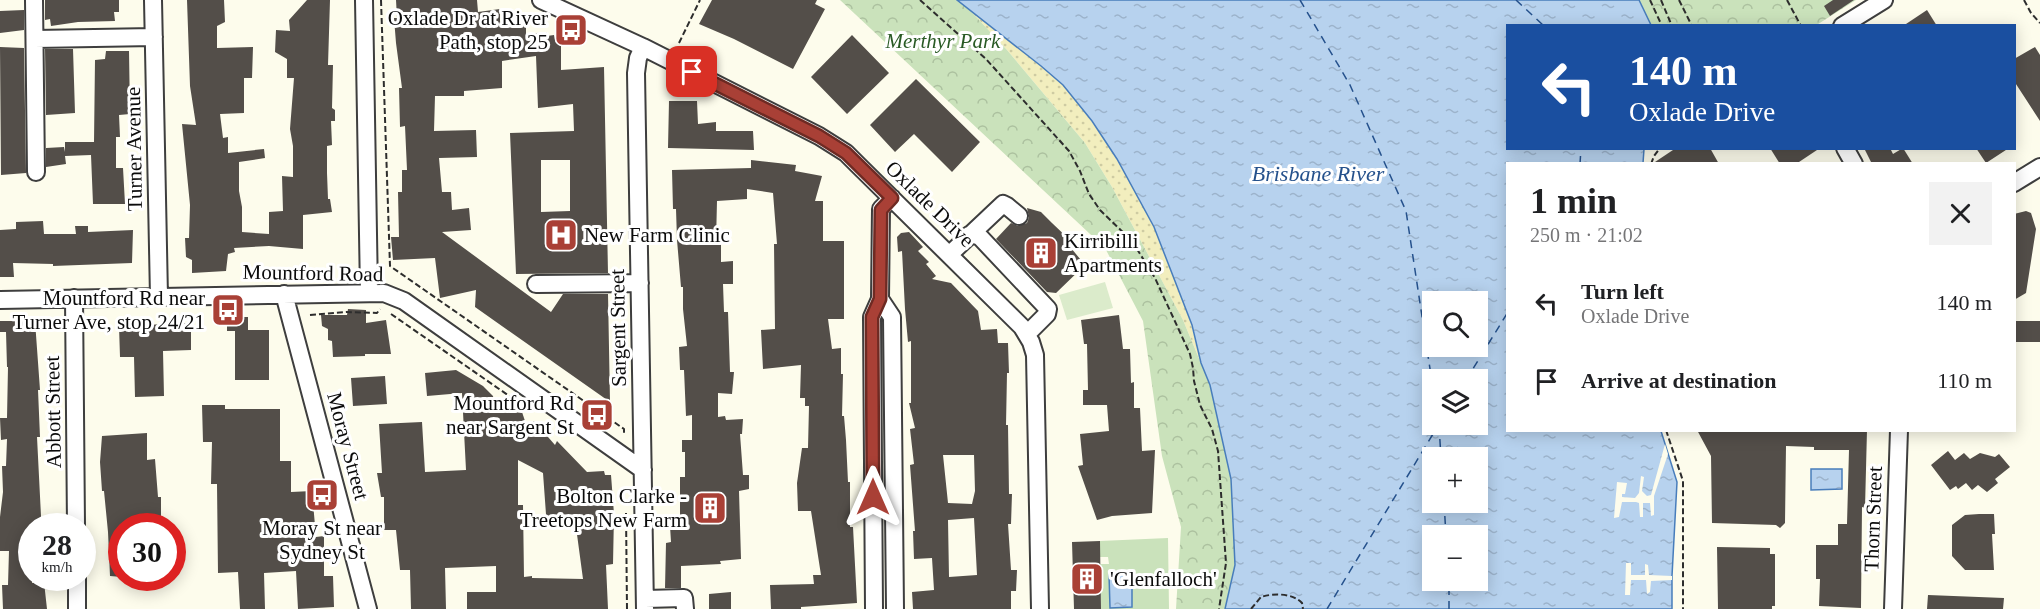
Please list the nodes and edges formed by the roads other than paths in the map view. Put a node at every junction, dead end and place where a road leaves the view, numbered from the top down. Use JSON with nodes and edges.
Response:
{"nodes":[{"id":1,"x":34,"y":0,"type":"edge"},
{"id":2,"x":153,"y":0,"type":"edge"},
{"id":3,"x":364,"y":0,"type":"edge"},
{"id":4,"x":541,"y":0,"type":"edge"},
{"id":5,"x":1884,"y":0,"type":"edge"},
{"id":6,"x":1845,"y":24,"type":"edge"},
{"id":7,"x":154,"y":37,"type":"junction"},
{"id":8,"x":35,"y":39,"type":"junction"},
{"id":9,"x":643,"y":47,"type":"junction"},
{"id":10,"x":2040,"y":167,"type":"edge"},
{"id":11,"x":36,"y":172,"type":"dead end"},
{"id":12,"x":2016,"y":182,"type":"edge"},
{"id":13,"x":892,"y":198,"type":"junction"},
{"id":14,"x":1019,"y":216,"type":"dead end"},
{"id":15,"x":969,"y":235,"type":"junction"},
{"id":16,"x":950,"y":254,"type":"junction"},
{"id":17,"x":640,"y":283,"type":"junction"},
{"id":18,"x":536,"y":284,"type":"dead end"},
{"id":19,"x":369,"y":292,"type":"junction"},
{"id":20,"x":284,"y":294,"type":"junction"},
{"id":21,"x":159,"y":297,"type":"junction"},
{"id":22,"x":74,"y":298,"type":"junction"},
{"id":23,"x":880,"y":299,"type":"junction"},
{"id":24,"x":0,"y":300,"type":"edge"},
{"id":25,"x":1027,"y":334,"type":"junction"},
{"id":26,"x":1899,"y":432,"type":"edge"},
{"id":27,"x":643,"y":470,"type":"junction"},
{"id":28,"x":76,"y":513,"type":"edge"},
{"id":29,"x":77,"y":591,"type":"edge"},
{"id":30,"x":645,"y":604,"type":"edge"},
{"id":31,"x":77,"y":609,"type":"edge"},
{"id":32,"x":369,"y":609,"type":"edge"},
{"id":33,"x":685,"y":609,"type":"edge"},
{"id":34,"x":874,"y":609,"type":"edge"},
{"id":35,"x":895,"y":609,"type":"edge"},
{"id":36,"x":1040,"y":609,"type":"edge"},
{"id":37,"x":1893,"y":609,"type":"edge"}],
"edges":[{"from":1,"to":8,"type":"street"},
{"from":2,"to":7,"type":"street","name":"Turner Avenue"},
{"from":3,"to":19,"type":"street"},
{"from":4,"to":9,"type":"street","name":"Oxlade Drive"},
{"from":5,"to":6,"type":"street"},
{"from":7,"to":8,"type":"street"},
{"from":7,"to":21,"type":"street","name":"Turner Avenue"},
{"from":8,"to":11,"type":"street"},
{"from":9,"to":13,"type":"street","name":"Oxlade Drive"},
{"from":9,"to":17,"type":"street","name":"Sargent Street"},
{"from":10,"to":12,"type":"street"},
{"from":13,"to":16,"type":"street","name":"Oxlade Drive"},
{"from":13,"to":23,"type":"street"},
{"from":14,"to":15,"type":"street"},
{"from":15,"to":16,"type":"street"},
{"from":15,"to":25,"type":"street"},
{"from":16,"to":25,"type":"street","name":"Oxlade Drive"},
{"from":17,"to":18,"type":"street"},
{"from":17,"to":27,"type":"street","name":"Sargent Street"},
{"from":19,"to":20,"type":"street","name":"Mountford Road"},
{"from":19,"to":27,"type":"street","name":"Mountford Road"},
{"from":20,"to":21,"type":"street","name":"Mountford Road"},
{"from":20,"to":32,"type":"street","name":"Moray Street"},
{"from":21,"to":22,"type":"street","name":"Mountford Road"},
{"from":22,"to":24,"type":"street","name":"Mountford Road"},
{"from":22,"to":28,"type":"street","name":"Abbott Street"},
{"from":23,"to":34,"type":"street"},
{"from":23,"to":35,"type":"street"},
{"from":25,"to":36,"type":"street","name":"Oxlade Drive"},
{"from":26,"to":37,"type":"street","name":"Thorn Street"},
{"from":27,"to":30,"type":"street","name":"Sargent Street"},
{"from":29,"to":31,"type":"street"},
{"from":30,"to":33,"type":"street"}]}
